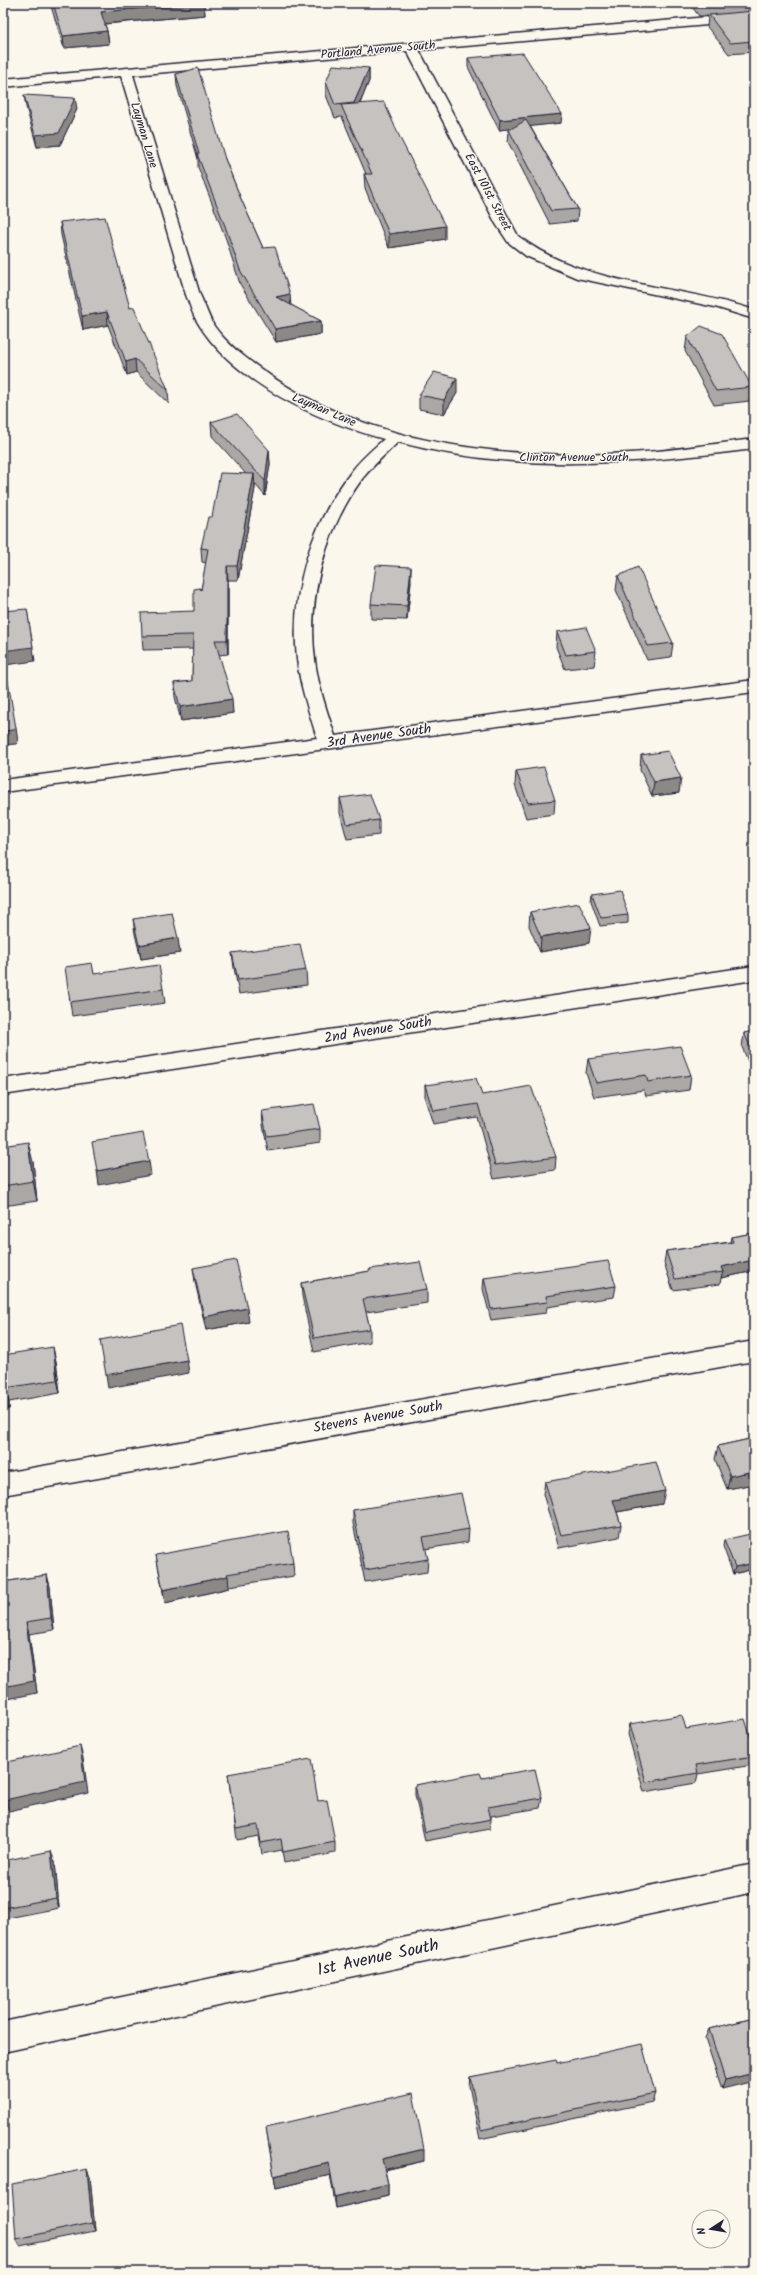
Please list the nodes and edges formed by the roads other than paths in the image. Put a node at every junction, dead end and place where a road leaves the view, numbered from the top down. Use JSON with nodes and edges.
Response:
{"nodes":[{"id":1,"x":754,"y":17,"type":"edge"},
{"id":2,"x":412,"y":47,"type":"junction"},
{"id":3,"x":126,"y":72,"type":"junction"},
{"id":4,"x":3,"y":83,"type":"edge"},
{"id":5,"x":754,"y":315,"type":"edge"},
{"id":6,"x":396,"y":436,"type":"junction"},
{"id":7,"x":754,"y":444,"type":"edge"},
{"id":8,"x":754,"y":686,"type":"edge"},
{"id":9,"x":328,"y":743,"type":"junction"},
{"id":10,"x":3,"y":786,"type":"edge"},
{"id":11,"x":754,"y":973,"type":"edge"},
{"id":12,"x":3,"y":1087,"type":"edge"},
{"id":13,"x":754,"y":1351,"type":"edge"},
{"id":14,"x":3,"y":1484,"type":"edge"},
{"id":15,"x":754,"y":1878,"type":"edge"},
{"id":16,"x":3,"y":2038,"type":"edge"}],
"edges":[{"from":1,"to":2,"type":"street","name":"Portland Avenue South"},
{"from":2,"to":3,"type":"street","name":"Portland Avenue South"},
{"from":2,"to":5,"type":"street","name":"East 101st Street"},
{"from":3,"to":4,"type":"street","name":"Portland Avenue South"},
{"from":3,"to":6,"type":"street","name":"Layman Lane"},
{"from":6,"to":7,"type":"street","name":"Clinton Avenue South"},
{"from":6,"to":9,"type":"street"},
{"from":8,"to":9,"type":"street","name":"3rd Avenue South"},
{"from":9,"to":10,"type":"street","name":"3rd Avenue South"},
{"from":11,"to":12,"type":"street","name":"2nd Avenue South"},
{"from":13,"to":14,"type":"street","name":"Stevens Avenue South"},
{"from":15,"to":16,"type":"street","name":"1st Avenue South"}]}
